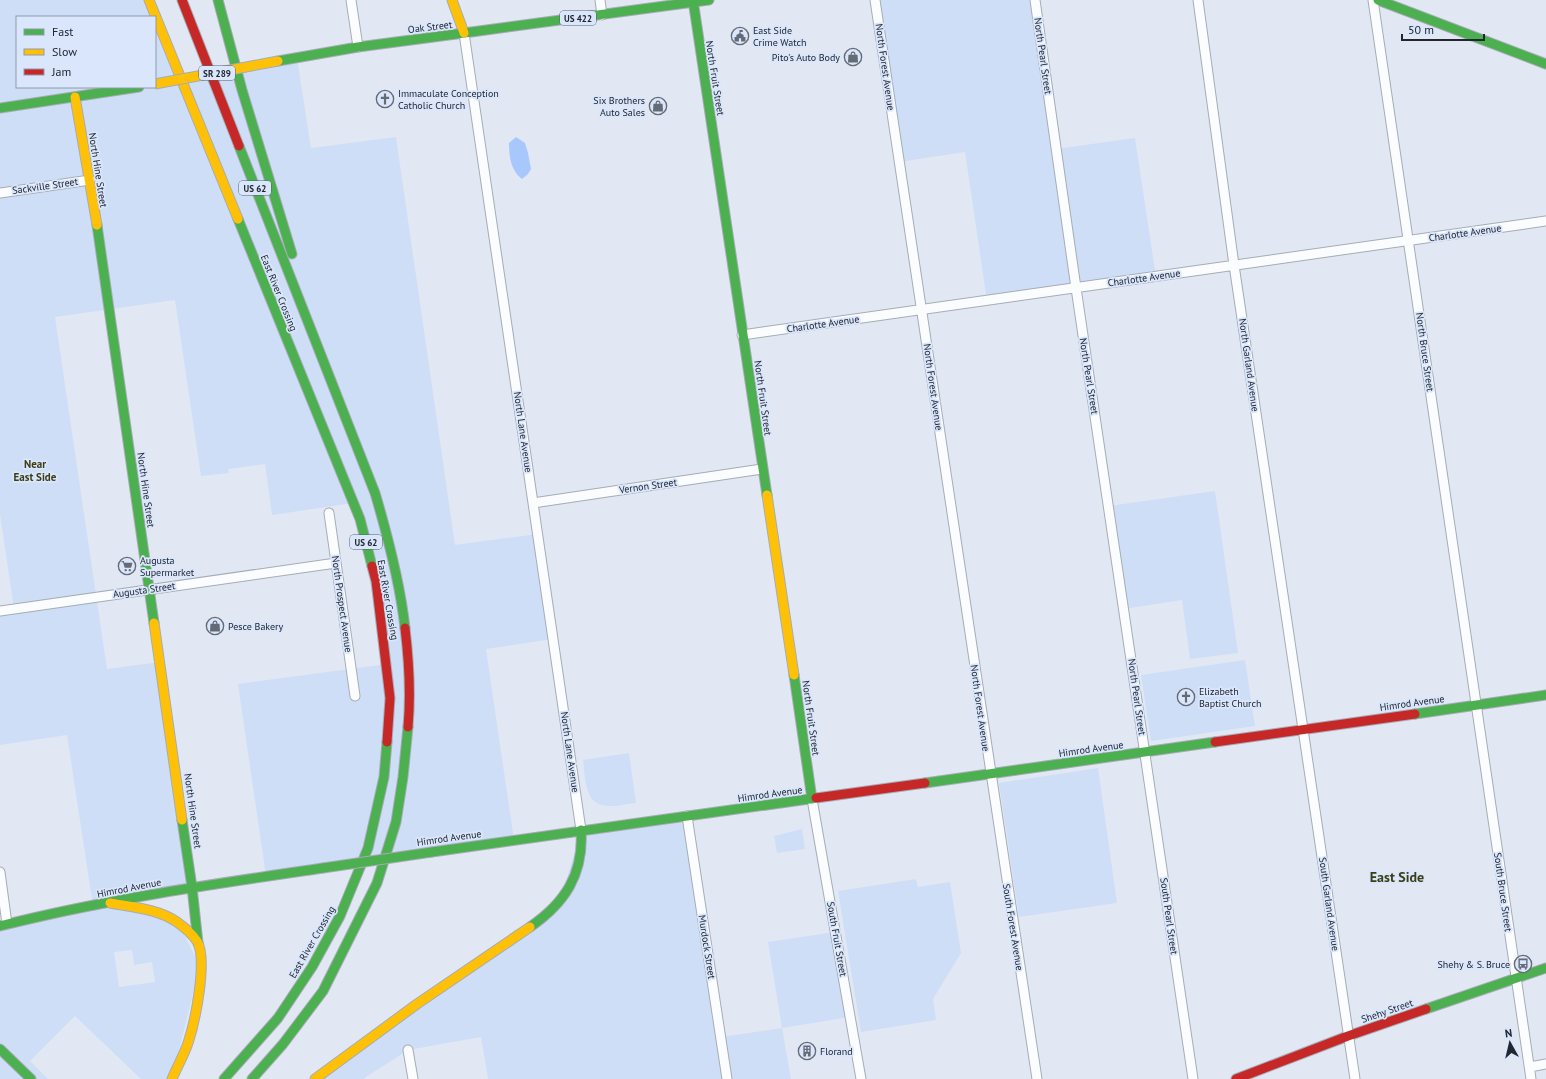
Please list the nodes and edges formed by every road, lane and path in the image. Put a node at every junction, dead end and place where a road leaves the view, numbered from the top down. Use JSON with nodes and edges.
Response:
{"nodes":[{"id":1,"x":149,"y":0,"type":"edge"},
{"id":2,"x":182,"y":0,"type":"edge"},
{"id":3,"x":218,"y":0,"type":"edge"},
{"id":4,"x":351,"y":0,"type":"edge"},
{"id":5,"x":452,"y":0,"type":"edge"},
{"id":6,"x":600,"y":0,"type":"edge"},
{"id":7,"x":709,"y":0,"type":"edge"},
{"id":8,"x":875,"y":0,"type":"edge"},
{"id":9,"x":1035,"y":0,"type":"edge"},
{"id":10,"x":1198,"y":0,"type":"edge"},
{"id":11,"x":1373,"y":0,"type":"edge"},
{"id":12,"x":1378,"y":0,"type":"edge"},
{"id":13,"x":693,"y":1,"type":"edge"},
{"id":14,"x":465,"y":6,"type":"dead end"},
{"id":15,"x":602,"y":15,"type":"junction"},
{"id":16,"x":156,"y":16,"type":"edge"},
{"id":17,"x":156,"y":17,"type":"edge"},
{"id":18,"x":464,"y":34,"type":"junction"},
{"id":19,"x":358,"y":48,"type":"junction"},
{"id":20,"x":1546,"y":64,"type":"edge"},
{"id":21,"x":156,"y":84,"type":"edge"},
{"id":22,"x":133,"y":88,"type":"edge"},
{"id":23,"x":75,"y":97,"type":"junction"},
{"id":24,"x":0,"y":108,"type":"edge"},
{"id":25,"x":90,"y":180,"type":"junction"},
{"id":26,"x":0,"y":193,"type":"edge"},
{"id":27,"x":1546,"y":222,"type":"edge"},
{"id":28,"x":1408,"y":241,"type":"junction"},
{"id":29,"x":1234,"y":265,"type":"junction"},
{"id":30,"x":1076,"y":288,"type":"junction"},
{"id":31,"x":921,"y":310,"type":"junction"},
{"id":32,"x":742,"y":335,"type":"junction"},
{"id":33,"x":329,"y":376,"type":"junction"},
{"id":34,"x":762,"y":469,"type":"junction"},
{"id":35,"x":533,"y":502,"type":"junction"},
{"id":36,"x":329,"y":513,"type":"dead end"},
{"id":37,"x":336,"y":563,"type":"junction"},
{"id":38,"x":150,"y":590,"type":"junction"},
{"id":39,"x":0,"y":611,"type":"edge"},
{"id":40,"x":1546,"y":695,"type":"edge"},
{"id":41,"x":355,"y":696,"type":"dead end"},
{"id":42,"x":1476,"y":705,"type":"junction"},
{"id":43,"x":1303,"y":730,"type":"junction"},
{"id":44,"x":1145,"y":752,"type":"junction"},
{"id":45,"x":990,"y":774,"type":"junction"},
{"id":46,"x":812,"y":799,"type":"junction"},
{"id":47,"x":687,"y":816,"type":"junction"},
{"id":48,"x":581,"y":830,"type":"junction"},
{"id":49,"x":0,"y":872,"type":"edge"},
{"id":50,"x":192,"y":887,"type":"junction"},
{"id":51,"x":110,"y":903,"type":"junction"},
{"id":52,"x":4,"y":925,"type":"edge"},
{"id":53,"x":0,"y":931,"type":"edge"},
{"id":54,"x":198,"y":943,"type":"junction"},
{"id":55,"x":1546,"y":968,"type":"edge"},
{"id":56,"x":1516,"y":978,"type":"junction"},
{"id":57,"x":1348,"y":1036,"type":"junction"},
{"id":58,"x":0,"y":1048,"type":"edge"},
{"id":59,"x":408,"y":1050,"type":"dead end"},
{"id":60,"x":1546,"y":1064,"type":"edge"},
{"id":61,"x":1530,"y":1067,"type":"junction"},
{"id":62,"x":31,"y":1079,"type":"edge"},
{"id":63,"x":172,"y":1079,"type":"edge"},
{"id":64,"x":224,"y":1079,"type":"edge"},
{"id":65,"x":252,"y":1079,"type":"edge"},
{"id":66,"x":315,"y":1079,"type":"edge"},
{"id":67,"x":413,"y":1079,"type":"edge"},
{"id":68,"x":727,"y":1079,"type":"edge"},
{"id":69,"x":861,"y":1079,"type":"edge"},
{"id":70,"x":1037,"y":1079,"type":"edge"},
{"id":71,"x":1193,"y":1079,"type":"edge"},
{"id":72,"x":1236,"y":1079,"type":"edge"},
{"id":73,"x":1355,"y":1079,"type":"edge"},
{"id":74,"x":1532,"y":1079,"type":"edge"}],
"edges":[{"from":1,"to":16,"type":"main road","name":"East River Crossing","number":"US 62"},
{"from":2,"to":33,"type":"main road","name":"East River Crossing","number":"US 62"},
{"from":3,"to":33,"type":"main road"},
{"from":4,"to":19,"type":"street"},
{"from":5,"to":18,"type":"main road"},
{"from":6,"to":15,"type":"street"},
{"from":7,"to":13,"type":"main road","name":"Oak Street","number":"US 422"},
{"from":8,"to":31,"type":"street","name":"North Forest Avenue"},
{"from":9,"to":30,"type":"street","name":"North Pearl Street"},
{"from":10,"to":29,"type":"street","name":"North Garland Avenue"},
{"from":11,"to":28,"type":"street","name":"North Bruce Street"},
{"from":12,"to":20,"type":"main road"},
{"from":13,"to":15,"type":"main road","name":"Oak Street","number":"US 422"},
{"from":13,"to":32,"type":"main road","name":"North Fruit Street"},
{"from":14,"to":18,"type":"main road"},
{"from":15,"to":18,"type":"main road","name":"Oak Street","number":"US 422"},
{"from":17,"to":64,"type":"main road","name":"East River Crossing","number":"US 62"},
{"from":18,"to":19,"type":"main road","name":"Oak Street","number":"SR 289"},
{"from":18,"to":35,"type":"street","name":"North Lane Avenue"},
{"from":19,"to":21,"type":"main road","name":"Oak Street","number":"SR 289","bridge":true},
{"from":22,"to":23,"type":"main road"},
{"from":23,"to":24,"type":"main road"},
{"from":23,"to":25,"type":"main road","name":"North Hine Street"},
{"from":25,"to":26,"type":"street","name":"Sackville Street"},
{"from":25,"to":38,"type":"main road","name":"North Hine Street"},
{"from":27,"to":28,"type":"street","name":"Charlotte Avenue"},
{"from":28,"to":29,"type":"street","name":"Charlotte Avenue"},
{"from":28,"to":42,"type":"street","name":"North Bruce Street"},
{"from":29,"to":30,"type":"street","name":"Charlotte Avenue"},
{"from":29,"to":43,"type":"street","name":"North Garland Avenue"},
{"from":30,"to":31,"type":"street","name":"Charlotte Avenue"},
{"from":30,"to":44,"type":"street","name":"North Pearl Street"},
{"from":31,"to":32,"type":"street","name":"Charlotte Avenue"},
{"from":31,"to":45,"type":"street","name":"North Forest Avenue"},
{"from":32,"to":34,"type":"main road","name":"North Fruit Street"},
{"from":33,"to":65,"type":"main road","name":"East River Crossing","number":"US 62"},
{"from":34,"to":35,"type":"street","name":"Vernon Street"},
{"from":34,"to":46,"type":"main road","name":"North Fruit Street"},
{"from":35,"to":48,"type":"street","name":"North Lane Avenue"},
{"from":36,"to":37,"type":"street","name":"North Prospect Avenue"},
{"from":37,"to":38,"type":"street","name":"Augusta Street"},
{"from":37,"to":41,"type":"street","name":"North Prospect Avenue"},
{"from":38,"to":39,"type":"street","name":"Augusta Street"},
{"from":38,"to":50,"type":"main road","name":"North Hine Street"},
{"from":40,"to":42,"type":"main road","name":"Himrod Avenue"},
{"from":42,"to":43,"type":"main road","name":"Himrod Avenue"},
{"from":42,"to":56,"type":"street","name":"South Bruce Street"},
{"from":43,"to":44,"type":"main road","name":"Himrod Avenue"},
{"from":43,"to":57,"type":"street","name":"South Garland Avenue"},
{"from":44,"to":45,"type":"main road","name":"Himrod Avenue"},
{"from":44,"to":71,"type":"street","name":"South Pearl Street"},
{"from":45,"to":46,"type":"main road","name":"Himrod Avenue"},
{"from":45,"to":70,"type":"street","name":"South Forest Avenue"},
{"from":46,"to":47,"type":"main road","name":"Himrod Avenue"},
{"from":46,"to":69,"type":"street","name":"South Fruit Street"},
{"from":47,"to":48,"type":"main road","name":"Himrod Avenue"},
{"from":47,"to":68,"type":"street","name":"Murdock Street"},
{"from":48,"to":50,"type":"main road","name":"Himrod Avenue","bridge":true},
{"from":48,"to":66,"type":"main road"},
{"from":49,"to":52,"type":"street"},
{"from":50,"to":51,"type":"main road","name":"Himrod Avenue"},
{"from":50,"to":54,"type":"main road","name":"North Hine Street"},
{"from":51,"to":52,"type":"main road","name":"Himrod Avenue"},
{"from":51,"to":54,"type":"main road"},
{"from":52,"to":53,"type":"main road"},
{"from":54,"to":63,"type":"main road","name":"North Hine Street"},
{"from":55,"to":56,"type":"main road","name":"Shehy Street"},
{"from":56,"to":57,"type":"main road","name":"Shehy Street"},
{"from":56,"to":61,"type":"street","name":"South Bruce Street"},
{"from":57,"to":72,"type":"main road","name":"Shehy Street"},
{"from":57,"to":73,"type":"street","name":"South Garland Avenue"},
{"from":58,"to":62,"type":"main road"},
{"from":59,"to":67,"type":"street"},
{"from":60,"to":61,"type":"street"},
{"from":61,"to":74,"type":"street","name":"South Bruce Street"}]}
